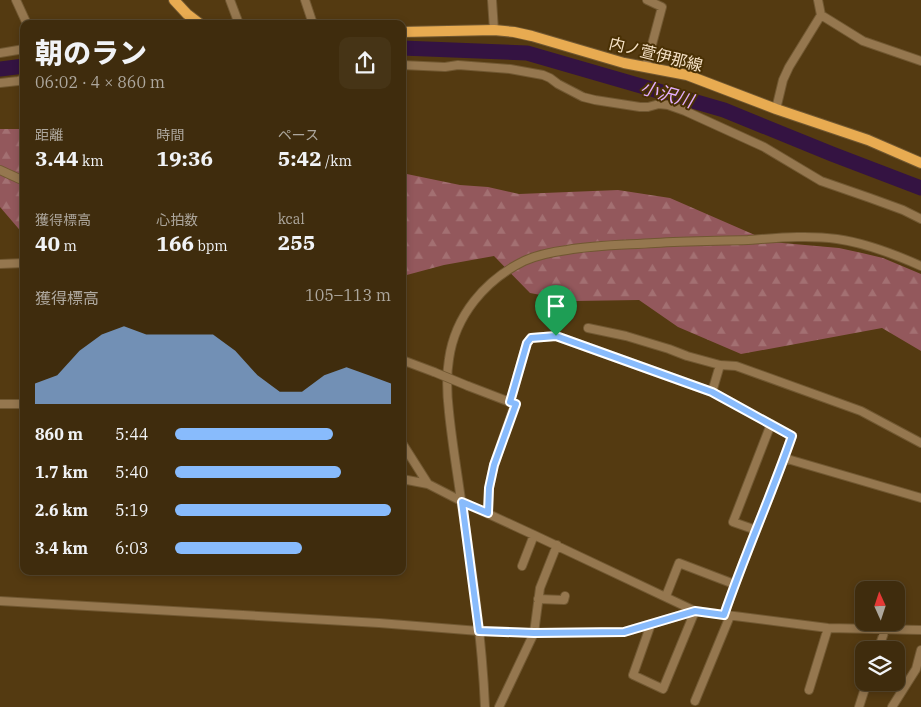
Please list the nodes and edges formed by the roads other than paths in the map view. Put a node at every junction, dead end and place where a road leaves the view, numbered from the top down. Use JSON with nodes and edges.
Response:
{"nodes":[{"id":1,"x":16,"y":0,"type":"edge"},
{"id":2,"x":174,"y":0,"type":"edge"},
{"id":3,"x":230,"y":0,"type":"edge"},
{"id":4,"x":305,"y":0,"type":"edge"},
{"id":5,"x":492,"y":0,"type":"edge"},
{"id":6,"x":647,"y":0,"type":"edge"},
{"id":7,"x":818,"y":0,"type":"edge"},
{"id":8,"x":822,"y":15,"type":"junction"},
{"id":9,"x":25,"y":20,"type":"edge"},
{"id":10,"x":195,"y":20,"type":"edge"},
{"id":11,"x":238,"y":20,"type":"edge"},
{"id":12,"x":312,"y":20,"type":"edge"},
{"id":13,"x":494,"y":30,"type":"junction"},
{"id":14,"x":406,"y":32,"type":"edge"},
{"id":15,"x":20,"y":50,"type":"edge"},
{"id":16,"x":0,"y":53,"type":"edge"},
{"id":17,"x":921,"y":61,"type":"edge"},
{"id":18,"x":406,"y":64,"type":"edge"},
{"id":19,"x":646,"y":67,"type":"junction"},
{"id":20,"x":20,"y":80,"type":"edge"},
{"id":21,"x":0,"y":83,"type":"edge"},
{"id":22,"x":776,"y":109,"type":"junction"},
{"id":23,"x":921,"y":163,"type":"edge"},
{"id":24,"x":0,"y":170,"type":"edge"},
{"id":25,"x":20,"y":179,"type":"edge"},
{"id":26,"x":921,"y":219,"type":"edge"},
{"id":27,"x":20,"y":263,"type":"edge"},
{"id":28,"x":0,"y":264,"type":"edge"},
{"id":29,"x":921,"y":266,"type":"edge"},
{"id":30,"x":588,"y":328,"type":"dead end"},
{"id":31,"x":406,"y":362,"type":"edge"},
{"id":32,"x":720,"y":365,"type":"junction"},
{"id":33,"x":712,"y":392,"type":"junction"},
{"id":34,"x":510,"y":402,"type":"junction"},
{"id":35,"x":0,"y":404,"type":"edge"},
{"id":36,"x":20,"y":404,"type":"edge"},
{"id":37,"x":771,"y":424,"type":"junction"},
{"id":38,"x":921,"y":443,"type":"edge"},
{"id":39,"x":406,"y":449,"type":"edge"},
{"id":40,"x":784,"y":458,"type":"junction"},
{"id":41,"x":406,"y":480,"type":"edge"},
{"id":42,"x":428,"y":484,"type":"junction"},
{"id":43,"x":921,"y":498,"type":"edge"},
{"id":44,"x":462,"y":502,"type":"junction"},
{"id":45,"x":488,"y":513,"type":"junction"},
{"id":46,"x":756,"y":530,"type":"junction"},
{"id":47,"x":534,"y":535,"type":"junction"},
{"id":48,"x":557,"y":545,"type":"junction"},
{"id":49,"x":522,"y":566,"type":"dead end"},
{"id":50,"x":734,"y":584,"type":"junction"},
{"id":51,"x":565,"y":596,"type":"dead end"},
{"id":52,"x":666,"y":596,"type":"junction"},
{"id":53,"x":538,"y":599,"type":"junction"},
{"id":54,"x":0,"y":601,"type":"edge"},
{"id":55,"x":695,"y":611,"type":"junction"},
{"id":56,"x":727,"y":615,"type":"junction"},
{"id":57,"x":652,"y":624,"type":"junction"},
{"id":58,"x":828,"y":628,"type":"junction"},
{"id":59,"x":855,"y":629,"type":"edge"},
{"id":60,"x":905,"y":630,"type":"edge"},
{"id":61,"x":921,"y":630,"type":"edge"},
{"id":62,"x":479,"y":631,"type":"junction"},
{"id":63,"x":534,"y":633,"type":"junction"},
{"id":64,"x":921,"y":650,"type":"edge"},
{"id":65,"x":809,"y":690,"type":"dead end"},
{"id":66,"x":864,"y":691,"type":"edge"},
{"id":67,"x":695,"y":701,"type":"dead end"},
{"id":68,"x":485,"y":707,"type":"edge"},
{"id":69,"x":499,"y":707,"type":"edge"},
{"id":70,"x":859,"y":707,"type":"edge"},
{"id":71,"x":892,"y":707,"type":"edge"}],
"edges":[{"from":1,"to":9,"type":"street"},
{"from":2,"to":10,"type":"main road"},
{"from":3,"to":11,"type":"street"},
{"from":4,"to":12,"type":"street"},
{"from":5,"to":13,"type":"street"},
{"from":6,"to":19,"type":"street"},
{"from":7,"to":8,"type":"street"},
{"from":8,"to":17,"type":"street"},
{"from":8,"to":22,"type":"street"},
{"from":13,"to":14,"type":"main road","name":"内ノ萱伊那線"},
{"from":13,"to":19,"type":"main road","name":"内ノ萱伊那線"},
{"from":15,"to":16,"type":"street"},
{"from":18,"to":26,"type":"street"},
{"from":19,"to":22,"type":"main road","name":"内ノ萱伊那線"},
{"from":20,"to":21,"type":"street"},
{"from":22,"to":23,"type":"main road","name":"内ノ萱伊那線"},
{"from":24,"to":25,"type":"street"},
{"from":27,"to":28,"type":"street"},
{"from":29,"to":44,"type":"street"},
{"from":30,"to":32,"type":"street"},
{"from":31,"to":34,"type":"street","bridge":true},
{"from":32,"to":33,"type":"street"},
{"from":32,"to":38,"type":"street"},
{"from":33,"to":34,"type":"street"},
{"from":33,"to":37,"type":"street"},
{"from":34,"to":45,"type":"street"},
{"from":35,"to":36,"type":"street"},
{"from":37,"to":40,"type":"street"},
{"from":37,"to":46,"type":"street"},
{"from":39,"to":42,"type":"street"},
{"from":40,"to":43,"type":"street"},
{"from":40,"to":46,"type":"street"},
{"from":41,"to":42,"type":"street"},
{"from":42,"to":44,"type":"street"},
{"from":44,"to":45,"type":"street"},
{"from":44,"to":62,"type":"street"},
{"from":45,"to":47,"type":"street"},
{"from":46,"to":50,"type":"street"},
{"from":47,"to":48,"type":"street"},
{"from":47,"to":49,"type":"street"},
{"from":48,"to":52,"type":"street"},
{"from":48,"to":53,"type":"street"},
{"from":50,"to":52,"type":"street"},
{"from":50,"to":56,"type":"street"},
{"from":51,"to":53,"type":"street"},
{"from":52,"to":55,"type":"street"},
{"from":53,"to":63,"type":"street"},
{"from":54,"to":62,"type":"street"},
{"from":55,"to":56,"type":"street"},
{"from":55,"to":57,"type":"street"},
{"from":55,"to":57,"type":"street"},
{"from":56,"to":58,"type":"street"},
{"from":56,"to":67,"type":"street"},
{"from":57,"to":63,"type":"street"},
{"from":58,"to":59,"type":"street"},
{"from":58,"to":65,"type":"street"},
{"from":60,"to":61,"type":"street"},
{"from":62,"to":63,"type":"street"},
{"from":62,"to":68,"type":"street"},
{"from":63,"to":69,"type":"street"},
{"from":64,"to":71,"type":"street"},
{"from":66,"to":70,"type":"street"}]}
